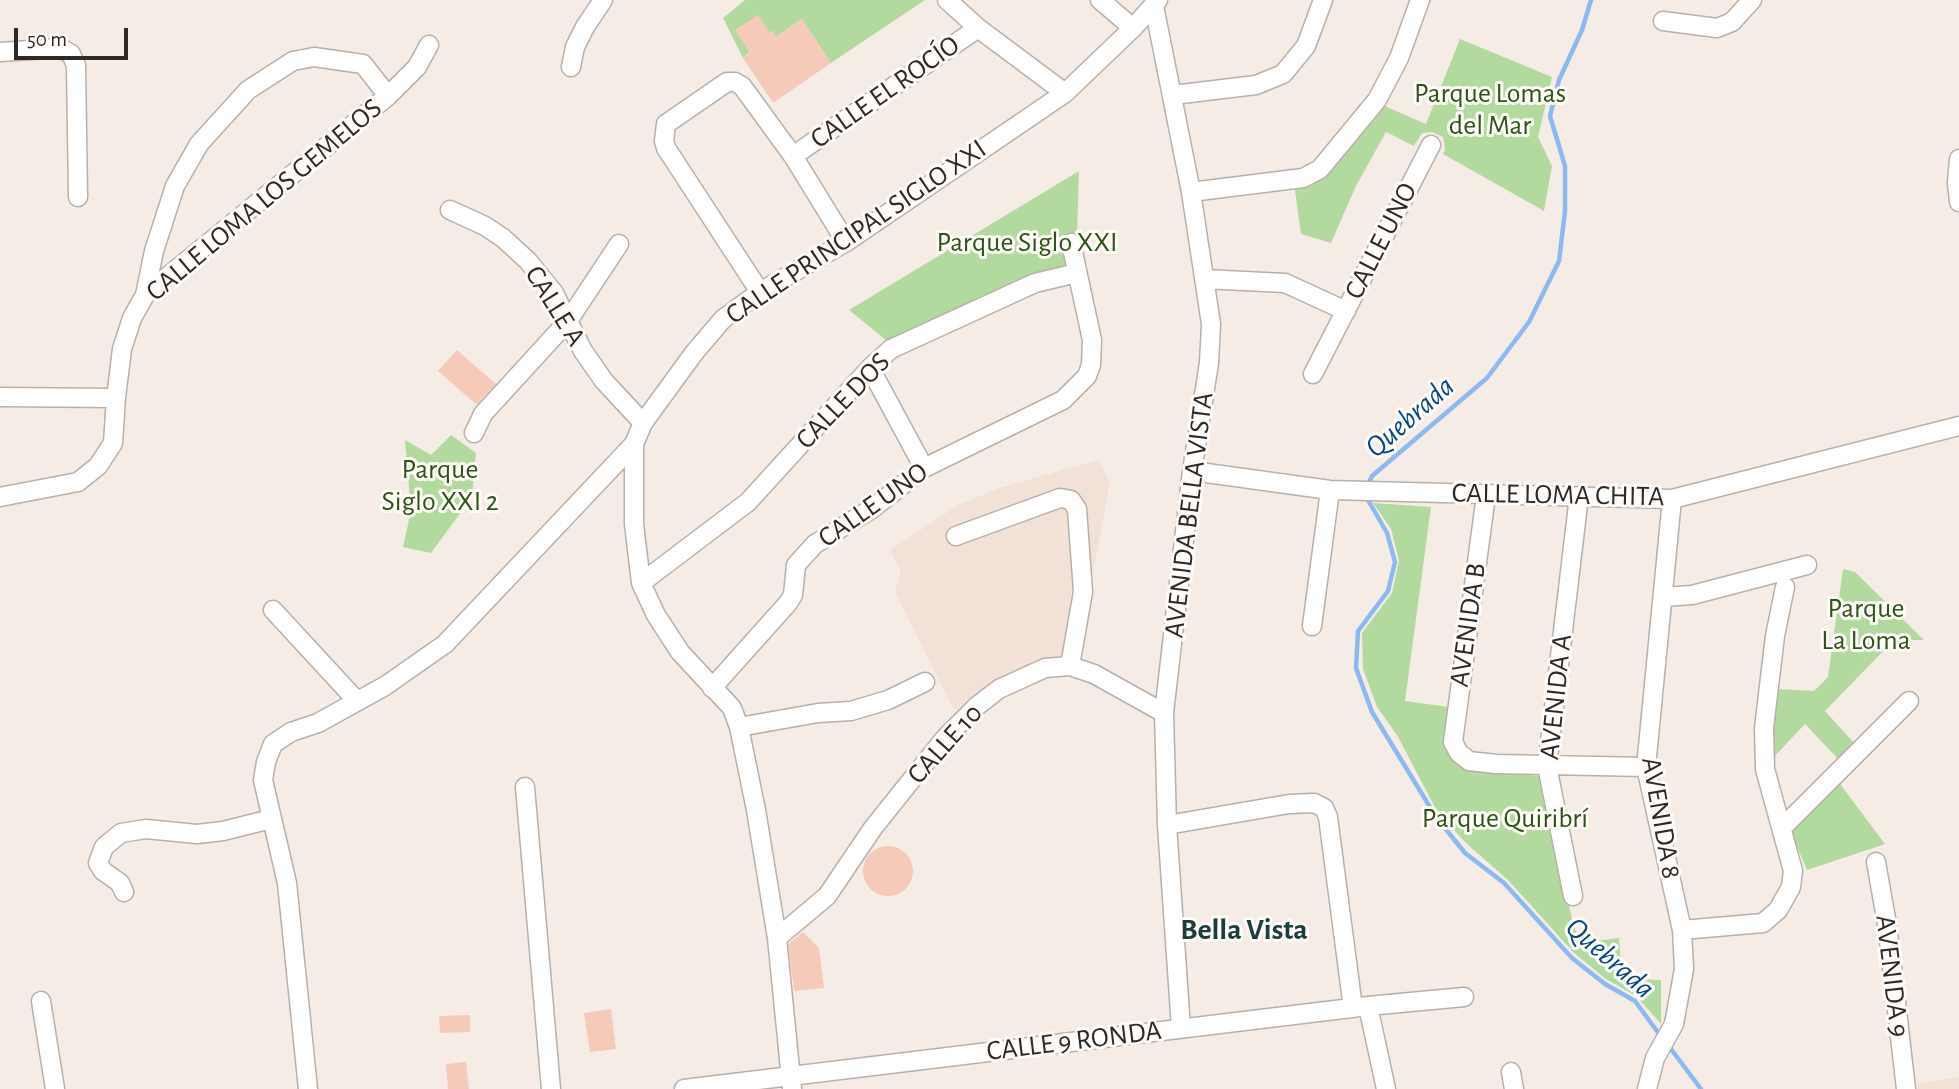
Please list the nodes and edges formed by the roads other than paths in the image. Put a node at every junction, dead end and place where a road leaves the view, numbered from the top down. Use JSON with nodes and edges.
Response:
{"nodes":[{"id":1,"x":603,"y":0,"type":"edge"},
{"id":2,"x":947,"y":0,"type":"edge"},
{"id":3,"x":1100,"y":0,"type":"edge"},
{"id":4,"x":1323,"y":0,"type":"edge"},
{"id":5,"x":1420,"y":0,"type":"edge"},
{"id":6,"x":1752,"y":0,"type":"edge"},
{"id":7,"x":1156,"y":3,"type":"edge"},
{"id":8,"x":1663,"y":22,"type":"dead end"},
{"id":9,"x":978,"y":28,"type":"junction"},
{"id":10,"x":1133,"y":28,"type":"junction"},
{"id":11,"x":429,"y":45,"type":"dead end"},
{"id":12,"x":0,"y":52,"type":"edge"},
{"id":13,"x":571,"y":67,"type":"dead end"},
{"id":14,"x":1065,"y":93,"type":"junction"},
{"id":15,"x":388,"y":96,"type":"junction"},
{"id":16,"x":1172,"y":96,"type":"junction"},
{"id":17,"x":1430,"y":145,"type":"dead end"},
{"id":18,"x":793,"y":156,"type":"junction"},
{"id":19,"x":1959,"y":159,"type":"edge"},
{"id":20,"x":1191,"y":192,"type":"junction"},
{"id":21,"x":78,"y":197,"type":"dead end"},
{"id":22,"x":1959,"y":202,"type":"edge"},
{"id":23,"x":450,"y":210,"type":"dead end"},
{"id":24,"x":846,"y":242,"type":"junction"},
{"id":25,"x":1072,"y":243,"type":"dead end"},
{"id":26,"x":619,"y":244,"type":"dead end"},
{"id":27,"x":1077,"y":273,"type":"junction"},
{"id":28,"x":1204,"y":279,"type":"junction"},
{"id":29,"x":760,"y":292,"type":"junction"},
{"id":30,"x":145,"y":295,"type":"junction"},
{"id":31,"x":1346,"y":311,"type":"junction"},
{"id":32,"x":568,"y":321,"type":"junction"},
{"id":33,"x":870,"y":368,"type":"junction"},
{"id":34,"x":1313,"y":374,"type":"dead end"},
{"id":35,"x":0,"y":397,"type":"edge"},
{"id":36,"x":116,"y":398,"type":"junction"},
{"id":37,"x":643,"y":423,"type":"junction"},
{"id":38,"x":1959,"y":426,"type":"edge"},
{"id":39,"x":474,"y":433,"type":"dead end"},
{"id":40,"x":634,"y":444,"type":"junction"},
{"id":41,"x":924,"y":468,"type":"junction"},
{"id":42,"x":1192,"y":471,"type":"junction"},
{"id":43,"x":1330,"y":489,"type":"junction"},
{"id":44,"x":1486,"y":495,"type":"junction"},
{"id":45,"x":1579,"y":496,"type":"junction"},
{"id":46,"x":0,"y":497,"type":"edge"},
{"id":47,"x":1672,"y":499,"type":"junction"},
{"id":48,"x":956,"y":536,"type":"dead end"},
{"id":49,"x":1807,"y":565,"type":"dead end"},
{"id":50,"x":641,"y":583,"type":"junction"},
{"id":51,"x":1785,"y":587,"type":"dead end"},
{"id":52,"x":1663,"y":597,"type":"junction"},
{"id":53,"x":273,"y":610,"type":"dead end"},
{"id":54,"x":1312,"y":626,"type":"dead end"},
{"id":55,"x":1070,"y":666,"type":"junction"},
{"id":56,"x":925,"y":681,"type":"dead end"},
{"id":57,"x":712,"y":688,"type":"junction"},
{"id":58,"x":358,"y":701,"type":"junction"},
{"id":59,"x":1909,"y":701,"type":"dead end"},
{"id":60,"x":1164,"y":713,"type":"junction"},
{"id":61,"x":739,"y":727,"type":"junction"},
{"id":62,"x":1547,"y":766,"type":"junction"},
{"id":63,"x":1646,"y":767,"type":"junction"},
{"id":64,"x":525,"y":787,"type":"dead end"},
{"id":65,"x":271,"y":819,"type":"junction"},
{"id":66,"x":1167,"y":825,"type":"junction"},
{"id":67,"x":1782,"y":828,"type":"junction"},
{"id":68,"x":1876,"y":862,"type":"dead end"},
{"id":69,"x":124,"y":892,"type":"dead end"},
{"id":70,"x":1573,"y":896,"type":"dead end"},
{"id":71,"x":1682,"y":930,"type":"junction"},
{"id":72,"x":777,"y":938,"type":"junction"},
{"id":73,"x":1464,"y":998,"type":"dead end"},
{"id":74,"x":41,"y":1001,"type":"dead end"},
{"id":75,"x":1361,"y":1007,"type":"junction"},
{"id":76,"x":1181,"y":1028,"type":"junction"},
{"id":77,"x":791,"y":1082,"type":"edge"},
{"id":78,"x":55,"y":1089,"type":"edge"},
{"id":79,"x":308,"y":1089,"type":"edge"},
{"id":80,"x":551,"y":1089,"type":"edge"},
{"id":81,"x":684,"y":1089,"type":"edge"},
{"id":82,"x":1386,"y":1089,"type":"edge"},
{"id":83,"x":1647,"y":1089,"type":"edge"},
{"id":84,"x":1906,"y":1089,"type":"edge"}],
"edges":[{"from":1,"to":13,"type":"street"},
{"from":2,"to":9,"type":"street"},
{"from":3,"to":10,"type":"street"},
{"from":4,"to":16,"type":"street"},
{"from":5,"to":20,"type":"street"},
{"from":6,"to":8,"type":"street"},
{"from":7,"to":10,"type":"street","name":"CALLE PRINCIPAL SIGLO XXI"},
{"from":7,"to":16,"type":"street","name":"AVENIDA BELLA VISTA"},
{"from":9,"to":14,"type":"street"},
{"from":9,"to":18,"type":"street","name":"CALLE EL ROCÍO"},
{"from":10,"to":14,"type":"street","name":"CALLE PRINCIPAL SIGLO XXI"},
{"from":11,"to":15,"type":"street","name":"CALLE LOMA LOS GEMELOS"},
{"from":12,"to":21,"type":"street"},
{"from":14,"to":24,"type":"street","name":"CALLE PRINCIPAL SIGLO XXI"},
{"from":15,"to":30,"type":"street","name":"CALLE LOMA LOS GEMELOS"},
{"from":15,"to":30,"type":"street"},
{"from":16,"to":20,"type":"street","name":"AVENIDA BELLA VISTA"},
{"from":17,"to":31,"type":"street","name":"CALLE UNO"},
{"from":18,"to":24,"type":"street"},
{"from":18,"to":29,"type":"street"},
{"from":19,"to":22,"type":"street"},
{"from":20,"to":28,"type":"street","name":"AVENIDA BELLA VISTA"},
{"from":23,"to":32,"type":"street","name":"CALLE A"},
{"from":24,"to":29,"type":"street","name":"CALLE PRINCIPAL SIGLO XXI"},
{"from":25,"to":27,"type":"street"},
{"from":26,"to":32,"type":"street"},
{"from":27,"to":33,"type":"street","name":"CALLE DOS"},
{"from":27,"to":41,"type":"street","name":"CALLE UNO"},
{"from":28,"to":31,"type":"street"},
{"from":28,"to":42,"type":"street","name":"AVENIDA BELLA VISTA"},
{"from":29,"to":37,"type":"street","name":"CALLE PRINCIPAL SIGLO XXI"},
{"from":30,"to":36,"type":"street","name":"CALLE LOMA LOS GEMELOS"},
{"from":31,"to":34,"type":"street","name":"CALLE UNO"},
{"from":32,"to":37,"type":"street","name":"CALLE A"},
{"from":32,"to":39,"type":"street"},
{"from":33,"to":41,"type":"street"},
{"from":33,"to":50,"type":"street","name":"CALLE DOS"},
{"from":35,"to":36,"type":"street"},
{"from":36,"to":46,"type":"street","name":"CALLE LOMA LOS GEMELOS"},
{"from":37,"to":40,"type":"street","name":"CALLE PRINCIPAL SIGLO XXI"},
{"from":38,"to":47,"type":"street","name":"CALLE LOMA CHITA"},
{"from":40,"to":50,"type":"street"},
{"from":40,"to":58,"type":"street","name":"CALLE PRINCIPAL SIGLO XXI"},
{"from":41,"to":57,"type":"street","name":"CALLE UNO"},
{"from":42,"to":43,"type":"street","name":"CALLE LOMA CHITA"},
{"from":42,"to":60,"type":"street","name":"AVENIDA BELLA VISTA"},
{"from":43,"to":44,"type":"street","name":"CALLE LOMA CHITA"},
{"from":43,"to":54,"type":"street"},
{"from":44,"to":45,"type":"street","name":"CALLE LOMA CHITA"},
{"from":44,"to":62,"type":"street","name":"AVENIDA B"},
{"from":45,"to":47,"type":"street","name":"CALLE LOMA CHITA"},
{"from":45,"to":62,"type":"street","name":"AVENIDA A"},
{"from":47,"to":52,"type":"street","name":"AVENIDA 8"},
{"from":48,"to":55,"type":"street"},
{"from":49,"to":52,"type":"street"},
{"from":50,"to":57,"type":"street"},
{"from":51,"to":67,"type":"street"},
{"from":52,"to":63,"type":"street","name":"AVENIDA 8"},
{"from":53,"to":58,"type":"street"},
{"from":55,"to":60,"type":"street"},
{"from":55,"to":72,"type":"street","name":"CALLE 10"},
{"from":56,"to":61,"type":"street"},
{"from":57,"to":61,"type":"street"},
{"from":58,"to":65,"type":"street","name":"CALLE PRINCIPAL SIGLO XXI"},
{"from":59,"to":67,"type":"street"},
{"from":60,"to":66,"type":"street","name":"AVENIDA BELLA VISTA"},
{"from":61,"to":72,"type":"street"},
{"from":62,"to":63,"type":"street"},
{"from":62,"to":70,"type":"street","name":"AVENIDA A"},
{"from":63,"to":71,"type":"street","name":"AVENIDA 8"},
{"from":64,"to":80,"type":"street"},
{"from":65,"to":69,"type":"street"},
{"from":65,"to":79,"type":"street","name":"CALLE PRINCIPAL SIGLO XXI"},
{"from":66,"to":75,"type":"street"},
{"from":66,"to":76,"type":"street","name":"AVENIDA BELLA VISTA"},
{"from":67,"to":71,"type":"street"},
{"from":68,"to":84,"type":"street","name":"AVENIDA 9"},
{"from":71,"to":83,"type":"street","name":"AVENIDA 8"},
{"from":72,"to":77,"type":"street"},
{"from":73,"to":75,"type":"street","name":"CALLE 9 RONDA"},
{"from":74,"to":78,"type":"street"},
{"from":75,"to":76,"type":"street","name":"CALLE 9 RONDA"},
{"from":75,"to":82,"type":"street"},
{"from":76,"to":77,"type":"street","name":"CALLE 9 RONDA"},
{"from":77,"to":81,"type":"street","name":"CALLE 9 RONDA"}]}
